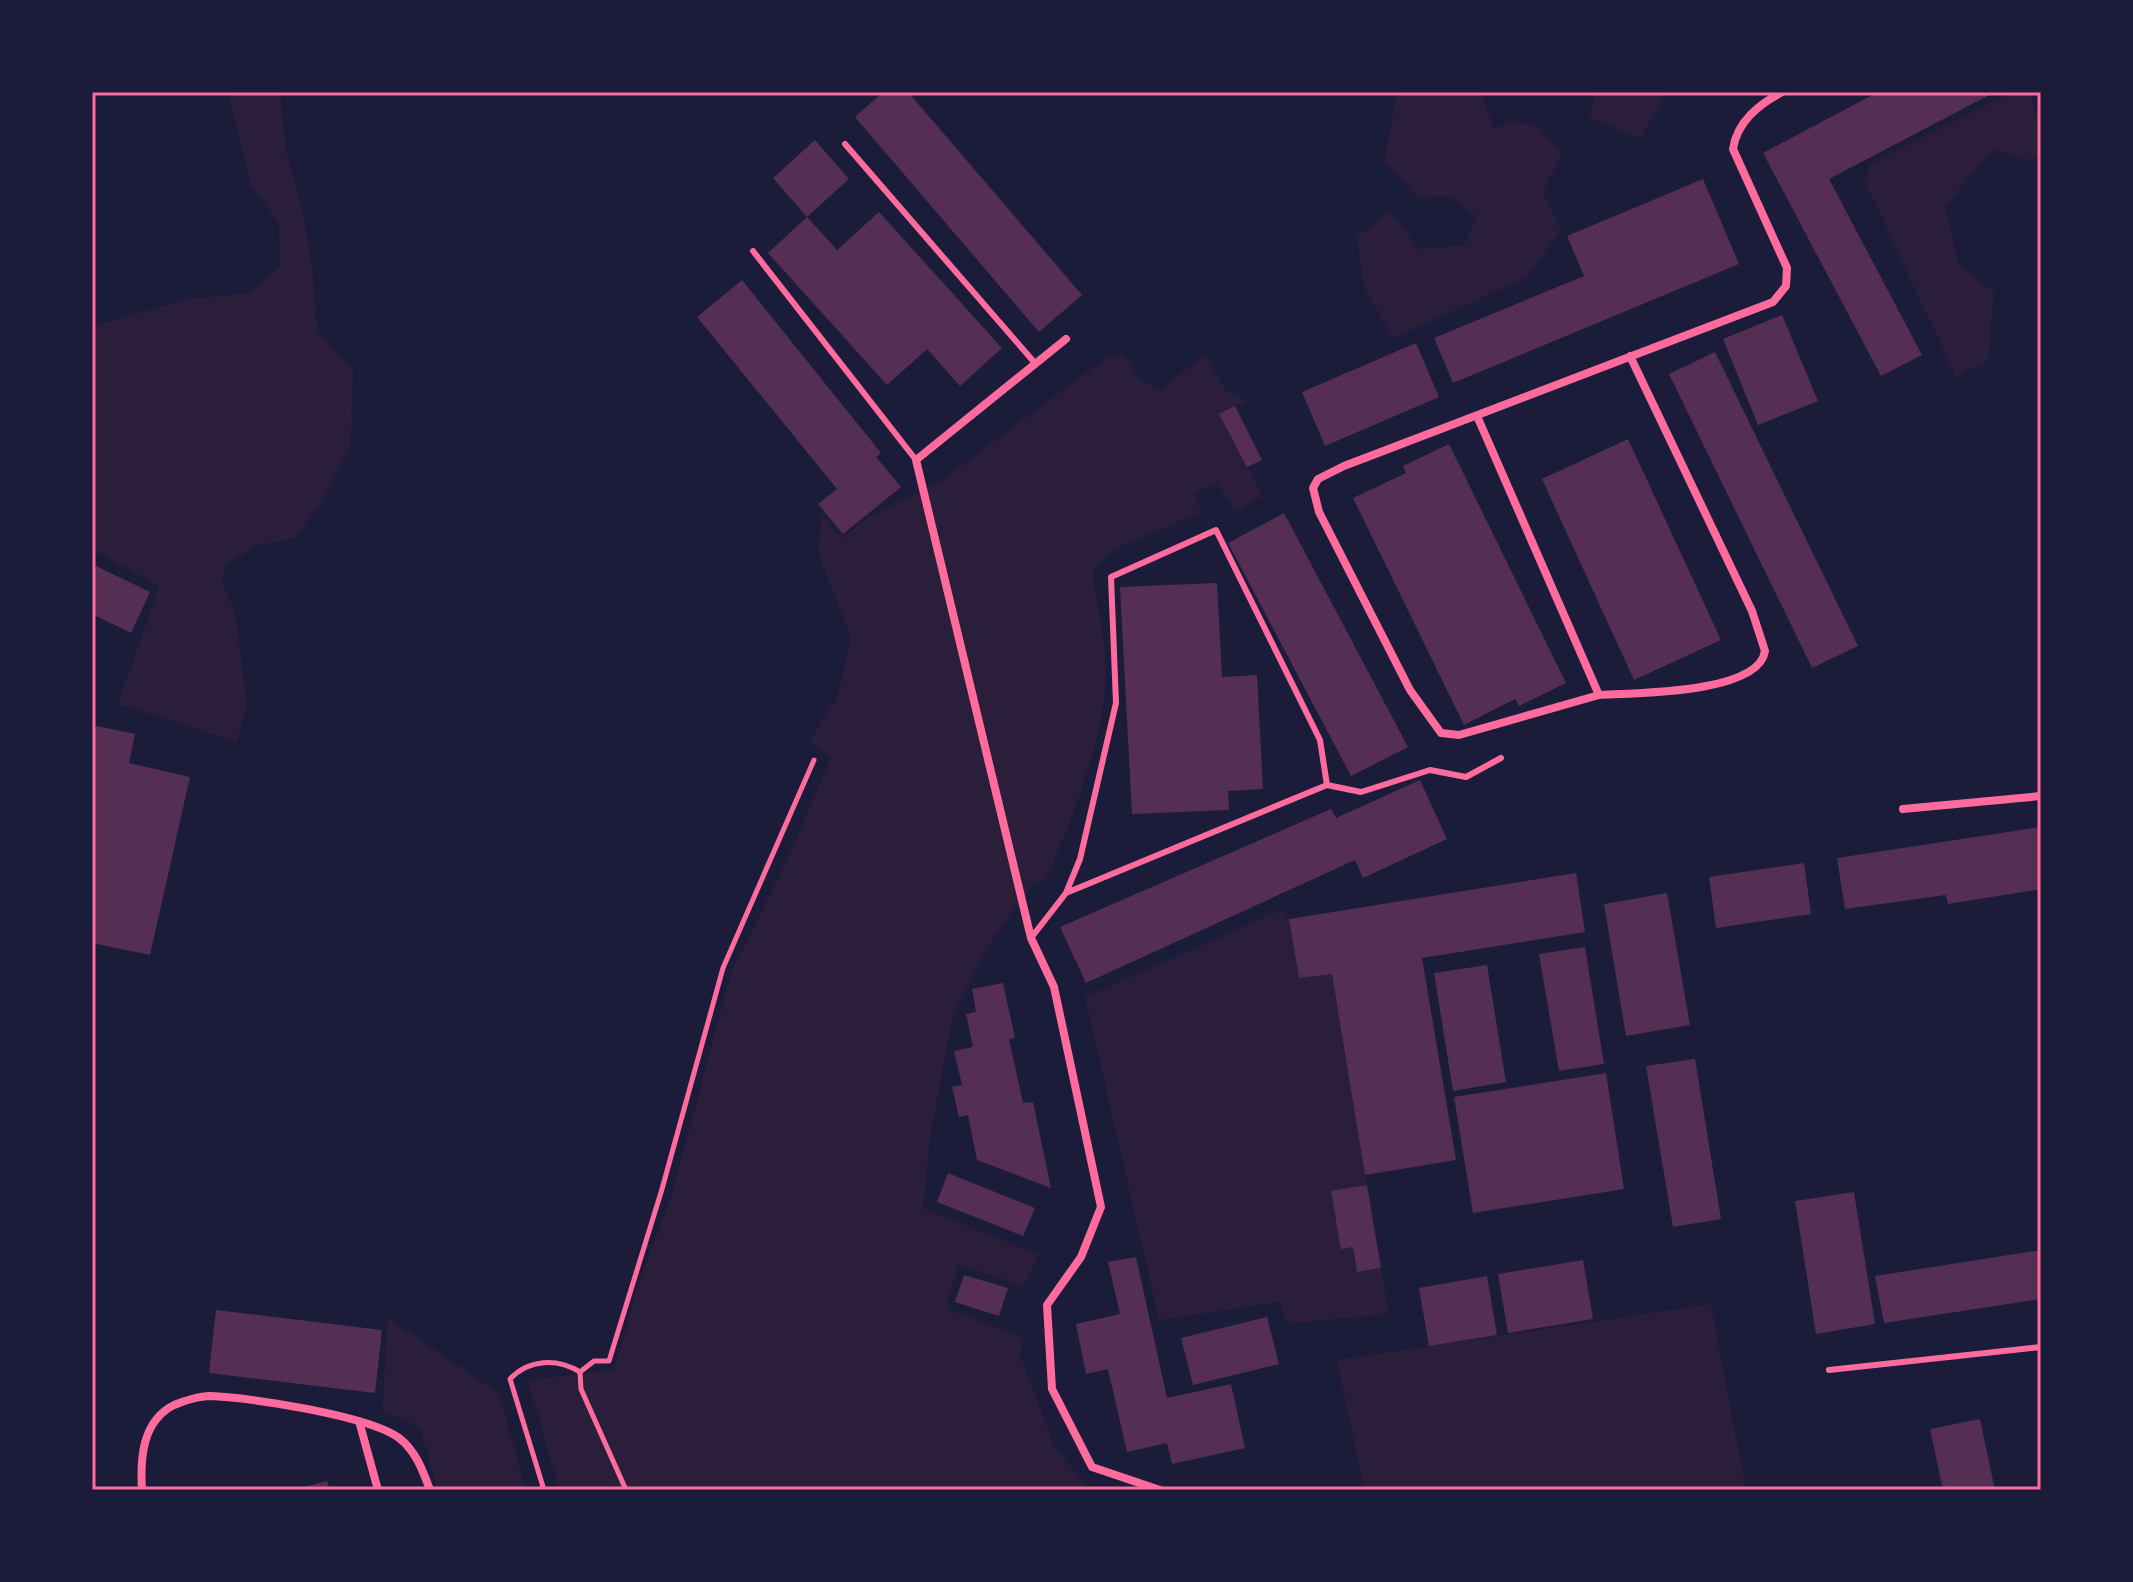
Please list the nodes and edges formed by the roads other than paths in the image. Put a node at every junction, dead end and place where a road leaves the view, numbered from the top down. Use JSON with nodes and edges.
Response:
{"nodes":[{"id":1,"x":1782,"y":92,"type":"edge"},
{"id":2,"x":845,"y":144,"type":"dead end"},
{"id":3,"x":753,"y":251,"type":"dead end"},
{"id":4,"x":1066,"y":339,"type":"dead end"},
{"id":5,"x":1630,"y":356,"type":"junction"},
{"id":6,"x":1034,"y":362,"type":"junction"},
{"id":7,"x":1477,"y":416,"type":"junction"},
{"id":8,"x":916,"y":460,"type":"junction"},
{"id":9,"x":1599,"y":695,"type":"junction"},
{"id":10,"x":1501,"y":758,"type":"dead end"},
{"id":11,"x":1327,"y":785,"type":"junction"},
{"id":12,"x":2041,"y":796,"type":"edge"},
{"id":13,"x":1903,"y":809,"type":"dead end"},
{"id":14,"x":1066,"y":893,"type":"junction"},
{"id":15,"x":1031,"y":938,"type":"junction"},
{"id":16,"x":2041,"y":1347,"type":"edge"},
{"id":17,"x":1829,"y":1370,"type":"dead end"},
{"id":18,"x":359,"y":1421,"type":"junction"},
{"id":19,"x":142,"y":1490,"type":"edge"},
{"id":20,"x":378,"y":1490,"type":"edge"},
{"id":21,"x":430,"y":1490,"type":"edge"},
{"id":22,"x":1160,"y":1490,"type":"edge"}],
"edges":[{"from":1,"to":5,"type":"street"},
{"from":2,"to":6,"type":"lane"},
{"from":3,"to":8,"type":"lane"},
{"from":4,"to":6,"type":"street"},
{"from":5,"to":7,"type":"street"},
{"from":5,"to":9,"type":"street"},
{"from":6,"to":8,"type":"street"},
{"from":7,"to":9,"type":"street"},
{"from":7,"to":9,"type":"street"},
{"from":8,"to":15,"type":"street"},
{"from":10,"to":11,"type":"lane"},
{"from":11,"to":14,"type":"lane"},
{"from":11,"to":14,"type":"lane"},
{"from":12,"to":13,"type":"street"},
{"from":14,"to":15,"type":"lane"},
{"from":15,"to":22,"type":"street"},
{"from":16,"to":17,"type":"lane"},
{"from":18,"to":19,"type":"street"},
{"from":18,"to":20,"type":"street"},
{"from":18,"to":21,"type":"street"}]}
